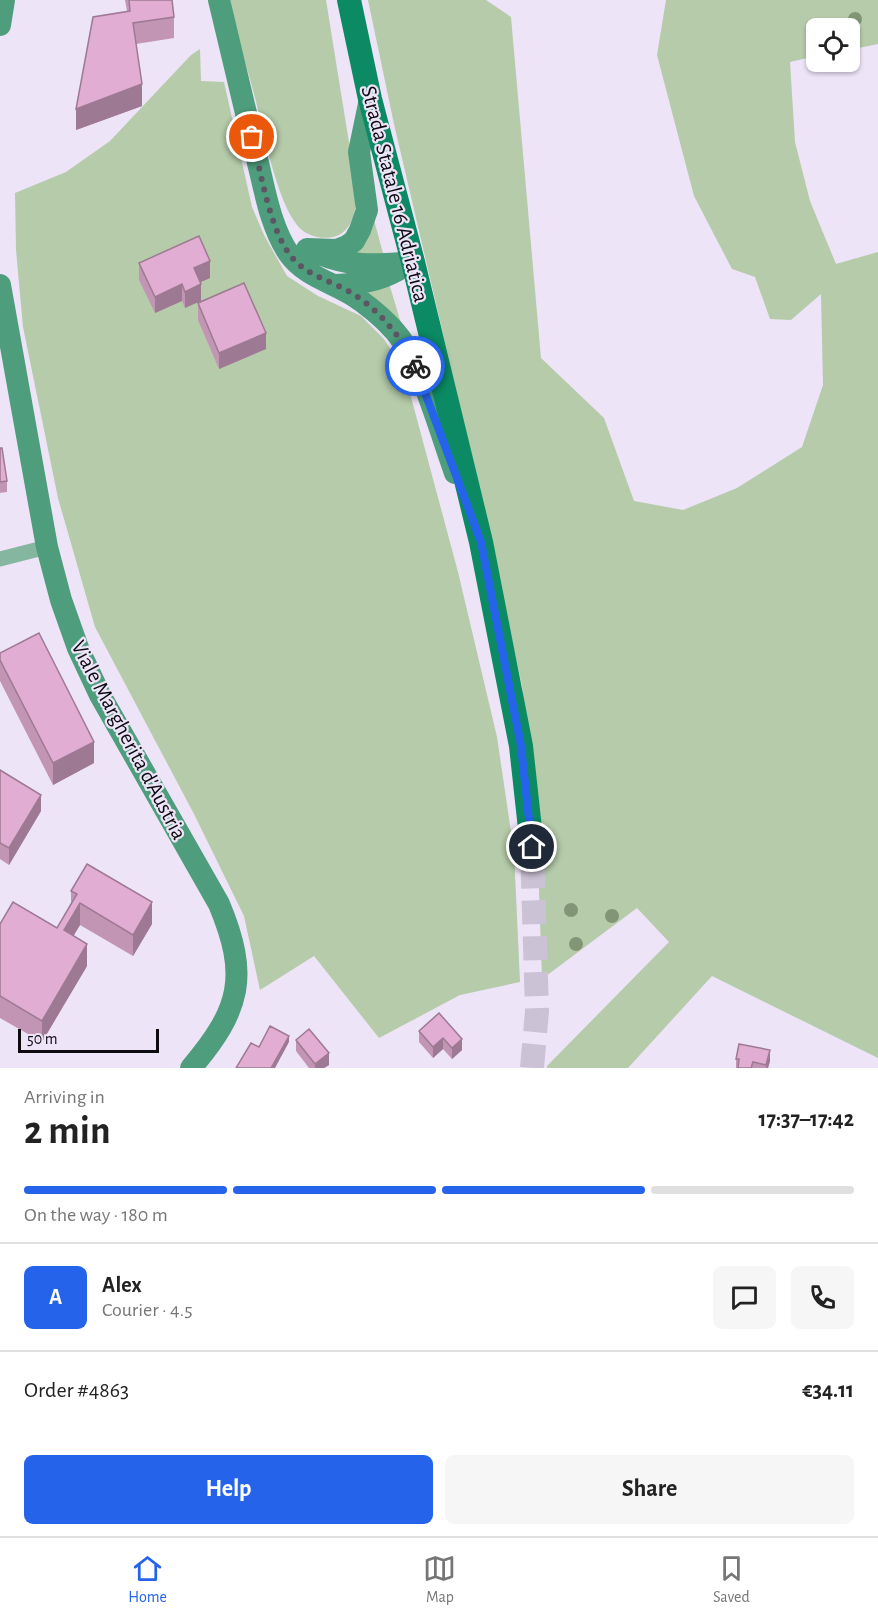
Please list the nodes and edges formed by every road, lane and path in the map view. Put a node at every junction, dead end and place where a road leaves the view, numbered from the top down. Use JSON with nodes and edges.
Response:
{"nodes":[{"id":1,"x":4,"y":0,"type":"edge"},
{"id":2,"x":219,"y":0,"type":"edge"},
{"id":3,"x":349,"y":0,"type":"edge"},
{"id":4,"x":0,"y":25,"type":"edge"},
{"id":5,"x":370,"y":99,"type":"junction"},
{"id":6,"x":273,"y":217,"type":"junction"},
{"id":7,"x":307,"y":249,"type":"junction"},
{"id":8,"x":413,"y":262,"type":"junction"},
{"id":9,"x":0,"y":285,"type":"edge"},
{"id":10,"x":336,"y":285,"type":"junction"},
{"id":11,"x":481,"y":542,"type":"junction"},
{"id":12,"x":47,"y":547,"type":"junction"},
{"id":13,"x":0,"y":559,"type":"edge"},
{"id":14,"x":532,"y":847,"type":"tunnel mouth"},
{"id":15,"x":212,"y":1041,"type":"junction"},
{"id":16,"x":191,"y":1068,"type":"edge"},
{"id":17,"x":202,"y":1068,"type":"edge"}],
"edges":[{"from":1,"to":4,"type":"main road"},
{"from":2,"to":6,"type":"main road"},
{"from":3,"to":5,"type":"main road","name":"Strada Statale 16 Adriatica"},
{"from":5,"to":7,"type":"main road"},
{"from":5,"to":8,"type":"main road","name":"Strada Statale 16 Adriatica"},
{"from":6,"to":7,"type":"main road"},
{"from":6,"to":10,"type":"main road"},
{"from":7,"to":8,"type":"main road"},
{"from":8,"to":10,"type":"main road"},
{"from":8,"to":11,"type":"main road","name":"Strada Statale 16 Adriatica"},
{"from":9,"to":12,"type":"main road","name":"Viale Margherita d'Austria"},
{"from":10,"to":11,"type":"main road"},
{"from":11,"to":14,"type":"main road","name":"Strada Statale 16 Adriatica"},
{"from":12,"to":13,"type":"street"},
{"from":12,"to":15,"type":"main road","name":"Viale Margherita d'Austria"},
{"from":15,"to":16,"type":"main road","name":"Viale Margherita d'Austria"},
{"from":15,"to":17,"type":"main road","name":"Viale Margherita d'Austria"}]}
